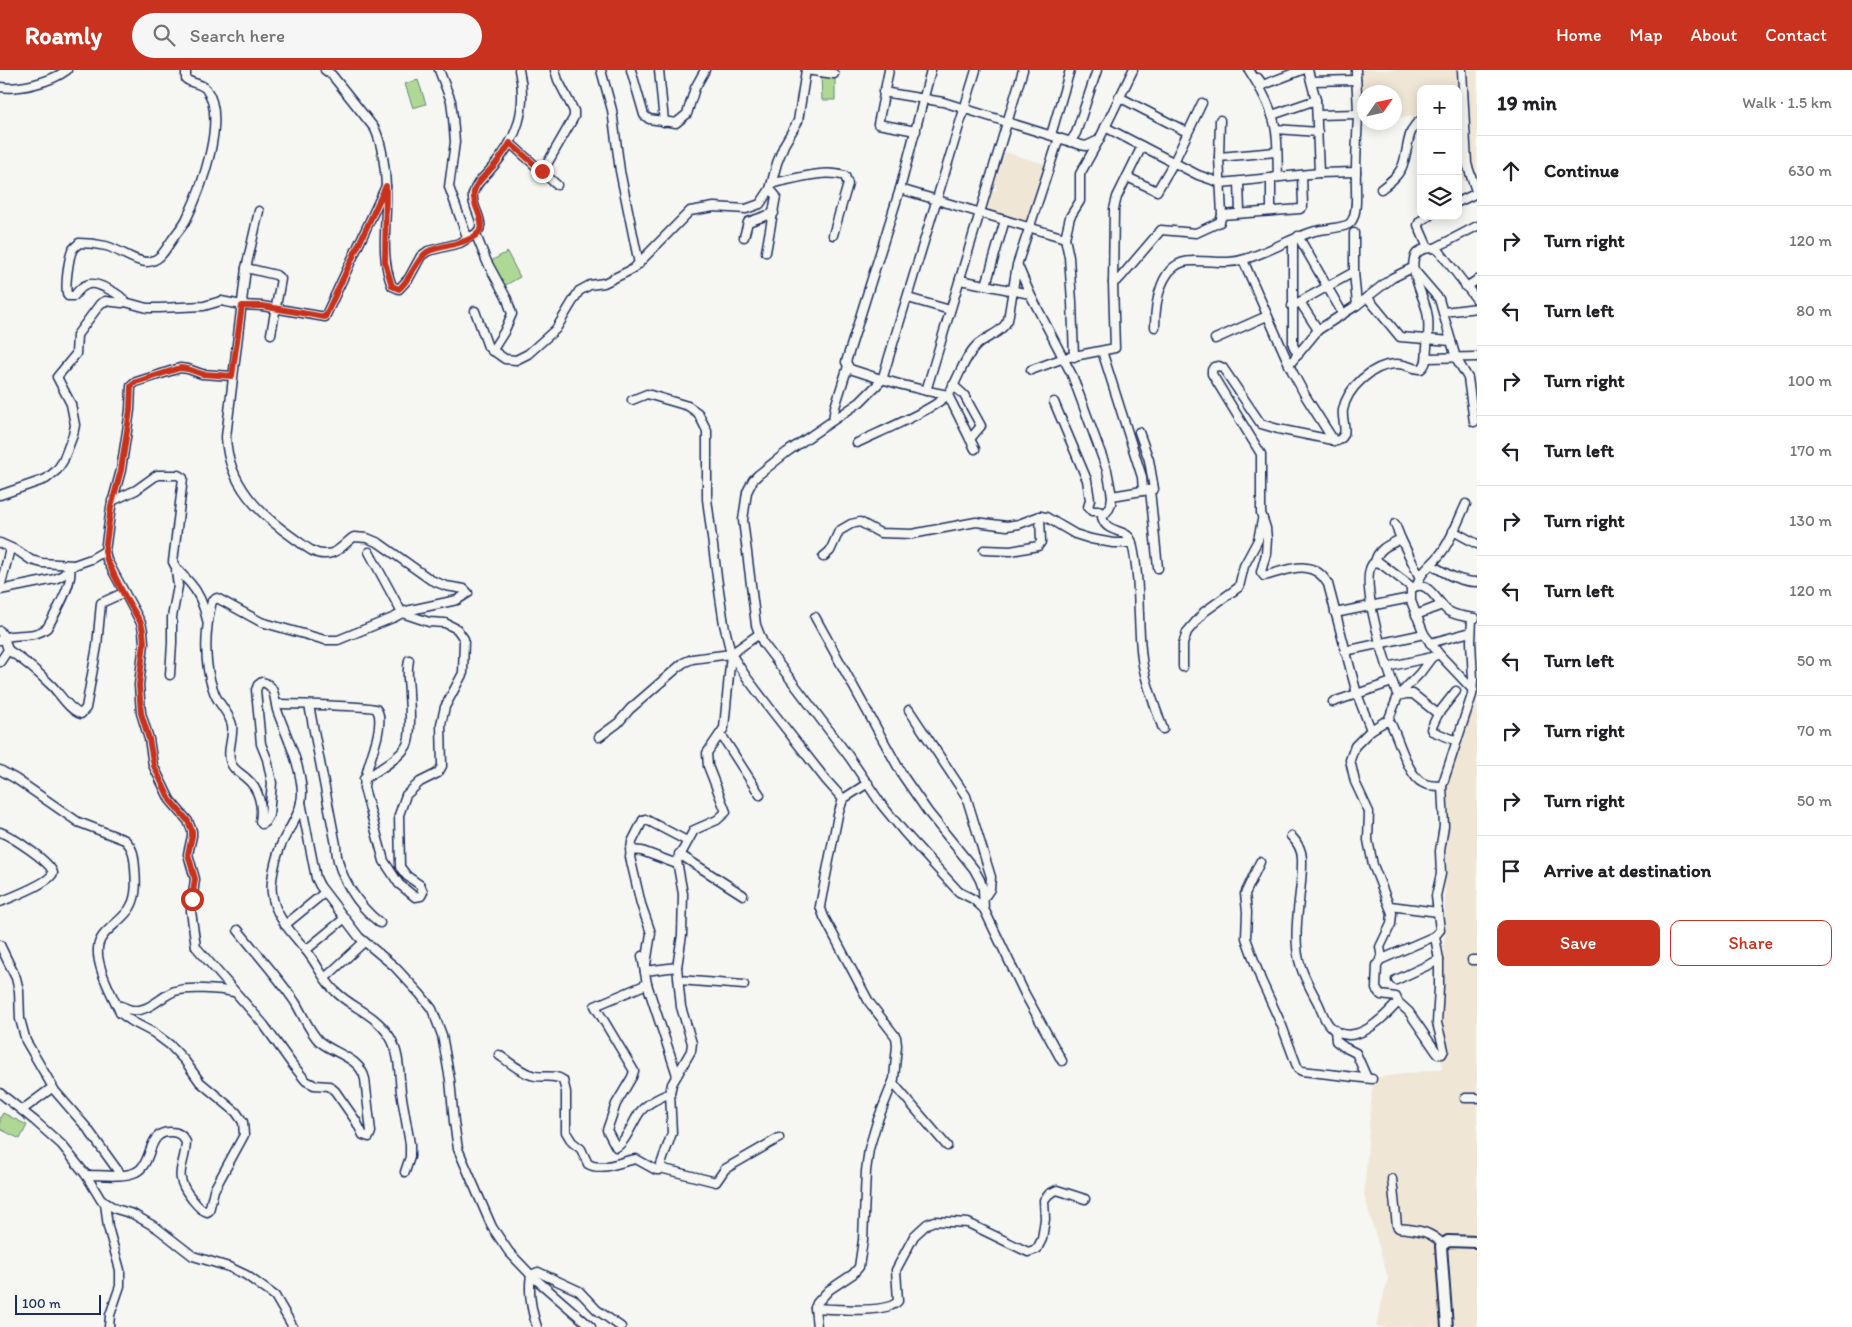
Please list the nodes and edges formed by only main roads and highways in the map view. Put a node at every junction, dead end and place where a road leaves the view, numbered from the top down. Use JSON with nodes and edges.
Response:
{"nodes":[{"id":1,"x":1477,"y":1242,"type":"edge"},
{"id":2,"x":1447,"y":1327,"type":"edge"}],
"edges":[{"from":1,"to":2,"type":"main road"}]}
